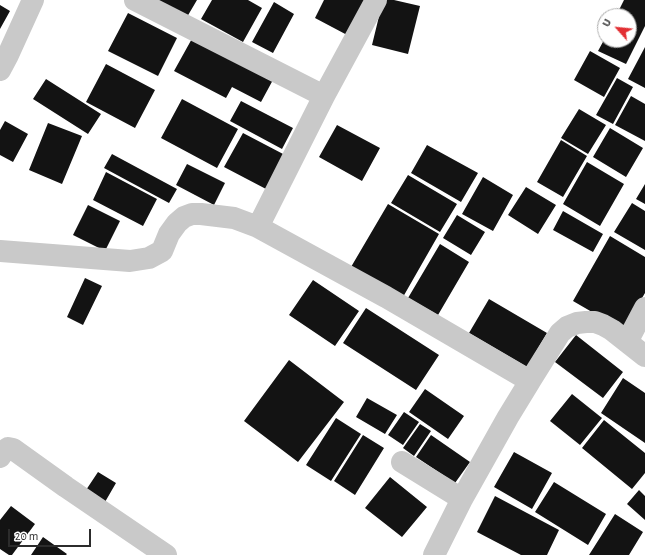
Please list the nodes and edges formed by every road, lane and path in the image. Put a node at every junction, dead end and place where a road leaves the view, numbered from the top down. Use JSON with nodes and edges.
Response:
{"nodes":[{"id":1,"x":33,"y":0,"type":"edge"},
{"id":2,"x":135,"y":0,"type":"edge"},
{"id":3,"x":376,"y":0,"type":"edge"},
{"id":4,"x":0,"y":70,"type":"edge"},
{"id":5,"x":324,"y":96,"type":"junction"},
{"id":6,"x":258,"y":227,"type":"junction"},
{"id":7,"x":0,"y":251,"type":"edge"},
{"id":8,"x":645,"y":308,"type":"edge"},
{"id":9,"x":627,"y":342,"type":"junction"},
{"id":10,"x":645,"y":356,"type":"edge"},
{"id":11,"x":530,"y":381,"type":"junction"},
{"id":12,"x":0,"y":457,"type":"edge"},
{"id":13,"x":402,"y":462,"type":"dead end"},
{"id":14,"x":462,"y":499,"type":"junction"},
{"id":15,"x":166,"y":555,"type":"edge"},
{"id":16,"x":434,"y":555,"type":"edge"}],
"edges":[{"from":1,"to":4,"type":"street"},
{"from":2,"to":5,"type":"street"},
{"from":3,"to":5,"type":"street"},
{"from":5,"to":6,"type":"street"},
{"from":6,"to":7,"type":"street"},
{"from":6,"to":11,"type":"street"},
{"from":8,"to":9,"type":"street"},
{"from":9,"to":10,"type":"street"},
{"from":9,"to":11,"type":"street"},
{"from":11,"to":14,"type":"street"},
{"from":12,"to":15,"type":"street"},
{"from":13,"to":14,"type":"street"},
{"from":14,"to":16,"type":"street"}]}
